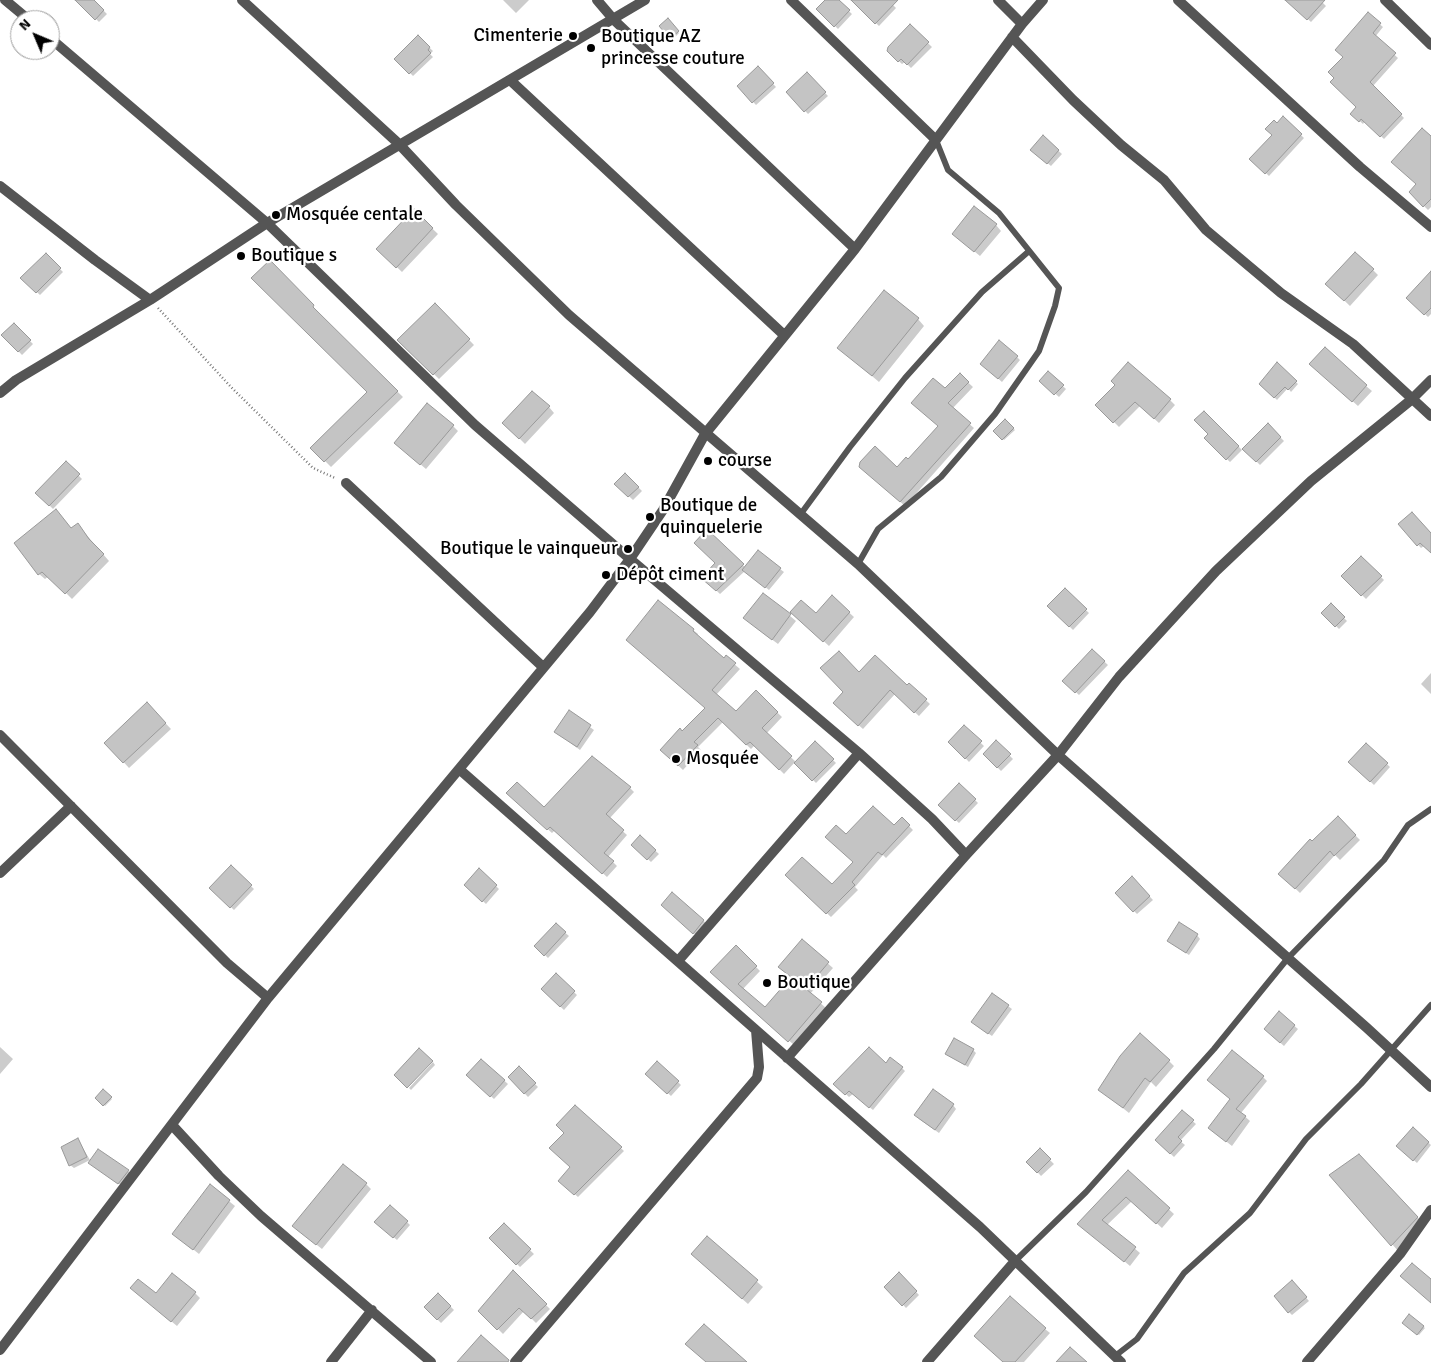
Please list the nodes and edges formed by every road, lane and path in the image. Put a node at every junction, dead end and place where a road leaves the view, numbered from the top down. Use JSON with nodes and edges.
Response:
{"nodes":[{"id":1,"x":5,"y":0,"type":"edge"},
{"id":2,"x":242,"y":0,"type":"edge"},
{"id":3,"x":597,"y":0,"type":"edge"},
{"id":4,"x":645,"y":0,"type":"edge"},
{"id":5,"x":791,"y":0,"type":"edge"},
{"id":6,"x":998,"y":0,"type":"edge"},
{"id":7,"x":1043,"y":0,"type":"edge"},
{"id":8,"x":1178,"y":0,"type":"edge"},
{"id":9,"x":1385,"y":0,"type":"edge"},
{"id":10,"x":17,"y":10,"type":"edge"},
{"id":11,"x":614,"y":20,"type":"junction"},
{"id":12,"x":1022,"y":24,"type":"junction"},
{"id":13,"x":1012,"y":37,"type":"junction"},
{"id":14,"x":1431,"y":45,"type":"edge"},
{"id":15,"x":60,"y":47,"type":"edge"},
{"id":16,"x":510,"y":80,"type":"junction"},
{"id":17,"x":936,"y":140,"type":"junction"},
{"id":18,"x":399,"y":144,"type":"junction"},
{"id":19,"x":0,"y":186,"type":"edge"},
{"id":20,"x":267,"y":223,"type":"junction"},
{"id":21,"x":1431,"y":227,"type":"edge"},
{"id":22,"x":856,"y":249,"type":"junction"},
{"id":23,"x":1028,"y":252,"type":"junction"},
{"id":24,"x":150,"y":300,"type":"junction"},
{"id":25,"x":784,"y":335,"type":"junction"},
{"id":26,"x":1431,"y":380,"type":"edge"},
{"id":27,"x":0,"y":393,"type":"edge"},
{"id":28,"x":1411,"y":400,"type":"junction"},
{"id":29,"x":1431,"y":416,"type":"edge"},
{"id":30,"x":706,"y":434,"type":"junction"},
{"id":31,"x":346,"y":483,"type":"joint"},
{"id":32,"x":800,"y":515,"type":"junction"},
{"id":33,"x":630,"y":559,"type":"junction"},
{"id":34,"x":858,"y":564,"type":"junction"},
{"id":35,"x":543,"y":667,"type":"junction"},
{"id":36,"x":0,"y":735,"type":"edge"},
{"id":37,"x":859,"y":753,"type":"junction"},
{"id":38,"x":1058,"y":755,"type":"junction"},
{"id":39,"x":459,"y":769,"type":"junction"},
{"id":40,"x":71,"y":806,"type":"junction"},
{"id":41,"x":1431,"y":809,"type":"edge"},
{"id":42,"x":966,"y":855,"type":"junction"},
{"id":43,"x":0,"y":873,"type":"edge"},
{"id":44,"x":1288,"y":958,"type":"junction"},
{"id":45,"x":678,"y":961,"type":"junction"},
{"id":46,"x":268,"y":998,"type":"junction"},
{"id":47,"x":1431,"y":1005,"type":"edge"},
{"id":48,"x":756,"y":1030,"type":"junction"},
{"id":49,"x":1391,"y":1050,"type":"junction"},
{"id":50,"x":787,"y":1058,"type":"junction"},
{"id":51,"x":1431,"y":1088,"type":"edge"},
{"id":52,"x":172,"y":1125,"type":"junction"},
{"id":53,"x":1431,"y":1210,"type":"edge"},
{"id":54,"x":1015,"y":1262,"type":"junction"},
{"id":55,"x":372,"y":1310,"type":"junction"},
{"id":56,"x":0,"y":1350,"type":"edge"},
{"id":57,"x":1116,"y":1360,"type":"edge"},
{"id":58,"x":331,"y":1362,"type":"edge"},
{"id":59,"x":431,"y":1362,"type":"edge"},
{"id":60,"x":515,"y":1362,"type":"edge"},
{"id":61,"x":927,"y":1362,"type":"edge"},
{"id":62,"x":1307,"y":1362,"type":"edge"}],
"edges":[{"from":1,"to":10,"type":"street"},
{"from":2,"to":18,"type":"street"},
{"from":3,"to":11,"type":"street"},
{"from":4,"to":11,"type":"street"},
{"from":5,"to":17,"type":"street"},
{"from":6,"to":12,"type":"street"},
{"from":7,"to":12,"type":"street"},
{"from":8,"to":21,"type":"street"},
{"from":9,"to":14,"type":"street"},
{"from":11,"to":16,"type":"street"},
{"from":11,"to":22,"type":"street"},
{"from":12,"to":13,"type":"street"},
{"from":13,"to":17,"type":"street"},
{"from":13,"to":28,"type":"street"},
{"from":15,"to":20,"type":"street"},
{"from":16,"to":18,"type":"street"},
{"from":16,"to":25,"type":"street"},
{"from":17,"to":22,"type":"street"},
{"from":17,"to":23,"type":"lane"},
{"from":18,"to":20,"type":"street"},
{"from":18,"to":30,"type":"street"},
{"from":19,"to":24,"type":"street"},
{"from":20,"to":24,"type":"street"},
{"from":20,"to":33,"type":"street"},
{"from":22,"to":25,"type":"street"},
{"from":23,"to":32,"type":"lane"},
{"from":23,"to":34,"type":"lane"},
{"from":24,"to":27,"type":"street"},
{"from":24,"to":31,"type":"path"},
{"from":25,"to":30,"type":"street"},
{"from":26,"to":28,"type":"street"},
{"from":28,"to":29,"type":"street"},
{"from":28,"to":38,"type":"street"},
{"from":30,"to":32,"type":"street"},
{"from":30,"to":33,"type":"street"},
{"from":31,"to":35,"type":"street"},
{"from":32,"to":34,"type":"street"},
{"from":33,"to":35,"type":"street"},
{"from":33,"to":37,"type":"street"},
{"from":34,"to":38,"type":"street"},
{"from":35,"to":39,"type":"street"},
{"from":36,"to":40,"type":"street"},
{"from":37,"to":42,"type":"street"},
{"from":37,"to":45,"type":"street"},
{"from":38,"to":42,"type":"street"},
{"from":38,"to":44,"type":"street"},
{"from":39,"to":45,"type":"street"},
{"from":39,"to":46,"type":"street"},
{"from":40,"to":43,"type":"street"},
{"from":40,"to":46,"type":"street"},
{"from":41,"to":44,"type":"lane"},
{"from":42,"to":50,"type":"street"},
{"from":44,"to":49,"type":"street"},
{"from":44,"to":54,"type":"lane"},
{"from":45,"to":48,"type":"street"},
{"from":46,"to":52,"type":"street"},
{"from":47,"to":49,"type":"lane"},
{"from":48,"to":50,"type":"street"},
{"from":48,"to":60,"type":"street"},
{"from":49,"to":51,"type":"street"},
{"from":49,"to":57,"type":"lane"},
{"from":50,"to":54,"type":"street"},
{"from":52,"to":55,"type":"street"},
{"from":52,"to":56,"type":"street"},
{"from":53,"to":62,"type":"street"},
{"from":54,"to":57,"type":"street"},
{"from":54,"to":61,"type":"street"},
{"from":55,"to":58,"type":"street"},
{"from":55,"to":59,"type":"street"}]}
